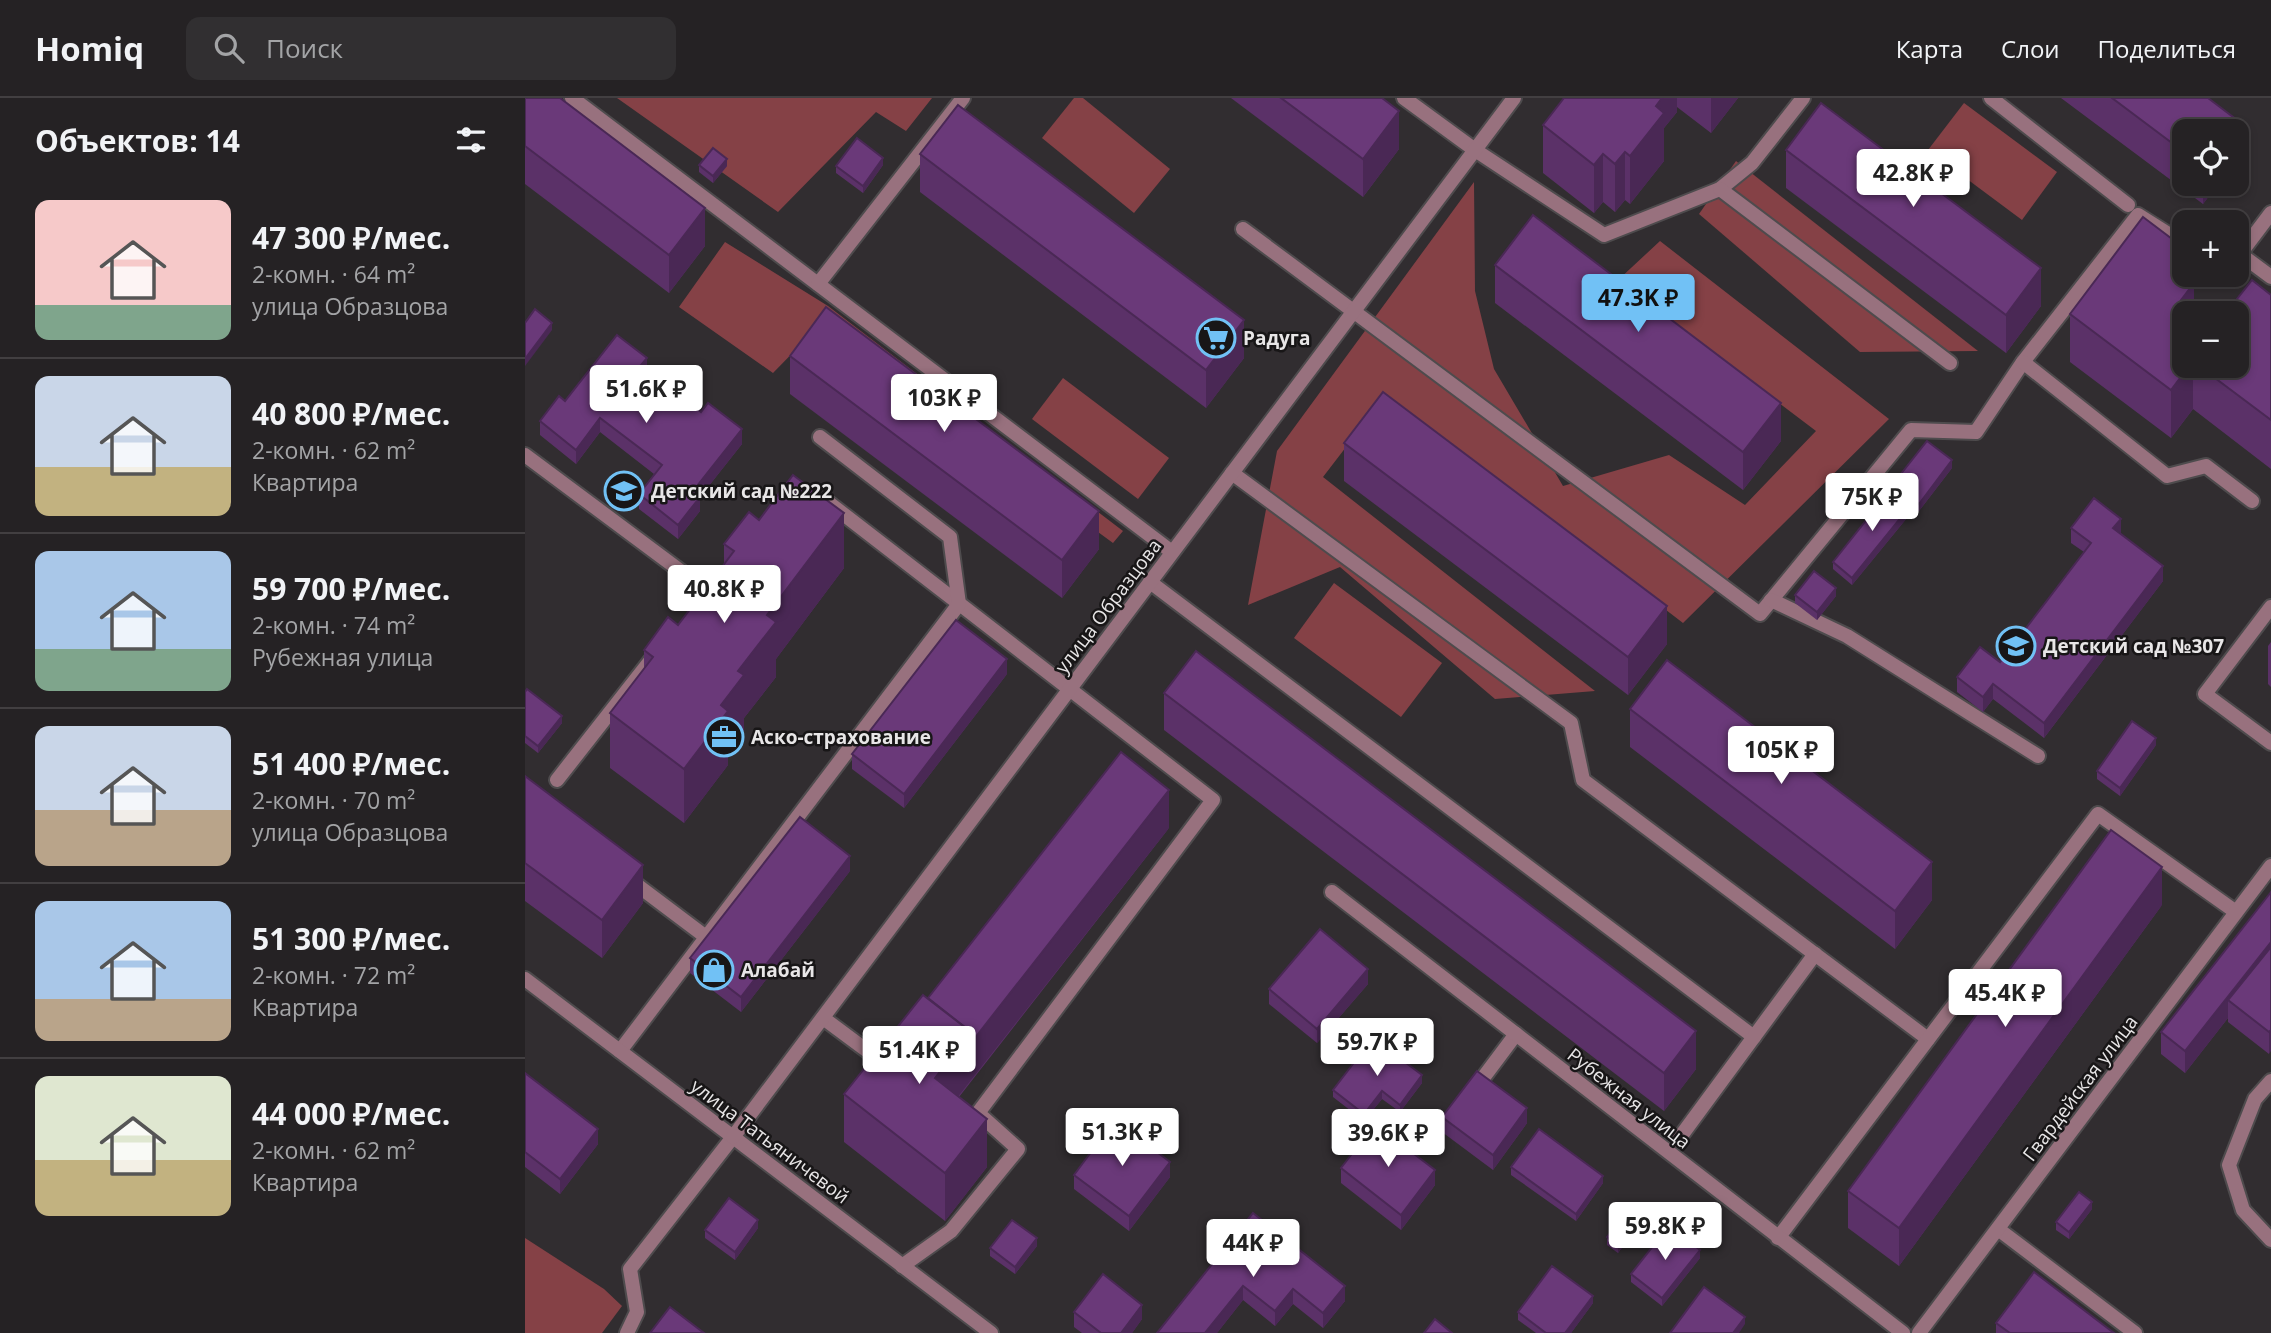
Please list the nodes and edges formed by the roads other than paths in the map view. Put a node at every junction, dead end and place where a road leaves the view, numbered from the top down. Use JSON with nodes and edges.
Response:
{"nodes":[{"id":1,"x":572,"y":98,"type":"edge"},
{"id":2,"x":963,"y":98,"type":"edge"},
{"id":3,"x":1404,"y":98,"type":"edge"},
{"id":4,"x":1514,"y":98,"type":"edge"},
{"id":5,"x":1803,"y":98,"type":"edge"},
{"id":6,"x":1991,"y":98,"type":"edge"},
{"id":7,"x":1475,"y":150,"type":"junction"},
{"id":8,"x":1720,"y":189,"type":"junction"},
{"id":9,"x":2128,"y":205,"type":"dead end"},
{"id":10,"x":2271,"y":213,"type":"edge"},
{"id":11,"x":1243,"y":229,"type":"dead end"},
{"id":12,"x":2172,"y":236,"type":"edge"},
{"id":13,"x":2249,"y":240,"type":"edge"},
{"id":14,"x":2249,"y":262,"type":"edge"},
{"id":15,"x":2271,"y":277,"type":"edge"},
{"id":16,"x":818,"y":284,"type":"junction"},
{"id":17,"x":1353,"y":311,"type":"junction"},
{"id":18,"x":2022,"y":362,"type":"junction"},
{"id":19,"x":1949,"y":363,"type":"dead end"},
{"id":20,"x":820,"y":437,"type":"dead end"},
{"id":21,"x":525,"y":454,"type":"edge"},
{"id":22,"x":1232,"y":472,"type":"junction"},
{"id":23,"x":816,"y":493,"type":"edge"},
{"id":24,"x":2252,"y":501,"type":"dead end"},
{"id":25,"x":1172,"y":552,"type":"junction"},
{"id":26,"x":1150,"y":582,"type":"junction"},
{"id":27,"x":706,"y":590,"type":"edge"},
{"id":28,"x":1771,"y":600,"type":"junction"},
{"id":29,"x":959,"y":604,"type":"junction"},
{"id":30,"x":2271,"y":607,"type":"edge"},
{"id":31,"x":656,"y":653,"type":"edge"},
{"id":32,"x":1069,"y":690,"type":"junction"},
{"id":33,"x":2271,"y":743,"type":"edge"},
{"id":34,"x":2038,"y":756,"type":"dead end"},
{"id":35,"x":557,"y":780,"type":"dead end"},
{"id":36,"x":2271,"y":866,"type":"edge"},
{"id":37,"x":621,"y":873,"type":"edge"},
{"id":38,"x":1332,"y":892,"type":"dead end"},
{"id":39,"x":2236,"y":912,"type":"junction"},
{"id":40,"x":706,"y":937,"type":"junction"},
{"id":41,"x":1815,"y":954,"type":"junction"},
{"id":42,"x":525,"y":979,"type":"edge"},
{"id":43,"x":823,"y":1018,"type":"junction"},
{"id":44,"x":1516,"y":1034,"type":"junction"},
{"id":45,"x":1754,"y":1037,"type":"junction"},
{"id":46,"x":1928,"y":1039,"type":"junction"},
{"id":47,"x":620,"y":1051,"type":"junction"},
{"id":48,"x":898,"y":1074,"type":"edge"},
{"id":49,"x":1483,"y":1078,"type":"edge"},
{"id":50,"x":2271,"y":1081,"type":"edge"},
{"id":51,"x":978,"y":1113,"type":"junction"},
{"id":52,"x":968,"y":1125,"type":"edge"},
{"id":53,"x":733,"y":1137,"type":"junction"},
{"id":54,"x":1678,"y":1140,"type":"dead end"},
{"id":55,"x":1999,"y":1229,"type":"junction"},
{"id":56,"x":1778,"y":1238,"type":"junction"},
{"id":57,"x":2271,"y":1240,"type":"edge"},
{"id":58,"x":902,"y":1266,"type":"junction"},
{"id":59,"x":627,"y":1333,"type":"edge"},
{"id":60,"x":991,"y":1333,"type":"edge"},
{"id":61,"x":1903,"y":1333,"type":"edge"},
{"id":62,"x":1919,"y":1333,"type":"edge"},
{"id":63,"x":2135,"y":1333,"type":"edge"}],
"edges":[{"from":1,"to":16,"type":"street"},
{"from":2,"to":16,"type":"street"},
{"from":3,"to":7,"type":"street"},
{"from":4,"to":7,"type":"street","name":"улица Образцова"},
{"from":5,"to":8,"type":"street"},
{"from":6,"to":9,"type":"street"},
{"from":7,"to":8,"type":"street"},
{"from":7,"to":17,"type":"street","name":"улица Образцова"},
{"from":8,"to":19,"type":"street"},
{"from":10,"to":13,"type":"street"},
{"from":11,"to":17,"type":"street"},
{"from":12,"to":18,"type":"street"},
{"from":14,"to":15,"type":"street"},
{"from":16,"to":25,"type":"street"},
{"from":17,"to":22,"type":"street","name":"улица Образцова"},
{"from":17,"to":28,"type":"street"},
{"from":18,"to":24,"type":"street"},
{"from":18,"to":28,"type":"street"},
{"from":20,"to":29,"type":"street"},
{"from":21,"to":27,"type":"street"},
{"from":22,"to":25,"type":"street","name":"улица Образцова"},
{"from":22,"to":41,"type":"street"},
{"from":23,"to":29,"type":"street"},
{"from":25,"to":26,"type":"street","name":"улица Образцова"},
{"from":26,"to":32,"type":"street","name":"улица Образцова"},
{"from":26,"to":45,"type":"street"},
{"from":28,"to":34,"type":"street"},
{"from":29,"to":32,"type":"street"},
{"from":29,"to":40,"type":"street"},
{"from":30,"to":33,"type":"street"},
{"from":31,"to":35,"type":"street"},
{"from":32,"to":43,"type":"street","name":"улица Образцова"},
{"from":32,"to":51,"type":"street"},
{"from":36,"to":39,"type":"street","name":"Гвардейская улица"},
{"from":37,"to":40,"type":"street"},
{"from":38,"to":44,"type":"street","name":"Рубежная улица"},
{"from":39,"to":46,"type":"street"},
{"from":39,"to":55,"type":"street","name":"Гвардейская улица"},
{"from":40,"to":47,"type":"street"},
{"from":41,"to":45,"type":"street"},
{"from":41,"to":46,"type":"street"},
{"from":42,"to":47,"type":"street","name":"улица Татьяничевой"},
{"from":43,"to":48,"type":"street"},
{"from":43,"to":53,"type":"street","name":"улица Образцова"},
{"from":44,"to":49,"type":"street"},
{"from":44,"to":56,"type":"street","name":"Рубежная улица"},
{"from":45,"to":54,"type":"street"},
{"from":46,"to":56,"type":"street"},
{"from":47,"to":53,"type":"street","name":"улица Татьяничевой"},
{"from":50,"to":57,"type":"street"},
{"from":51,"to":52,"type":"street"},
{"from":51,"to":58,"type":"street"},
{"from":53,"to":58,"type":"street","name":"улица Татьяничевой"},
{"from":53,"to":59,"type":"street","name":"улица Образцова"},
{"from":55,"to":62,"type":"street","name":"Гвардейская улица"},
{"from":55,"to":63,"type":"street"},
{"from":56,"to":61,"type":"street","name":"Рубежная улица"},
{"from":58,"to":60,"type":"street","name":"улица Татьяничевой"}]}
